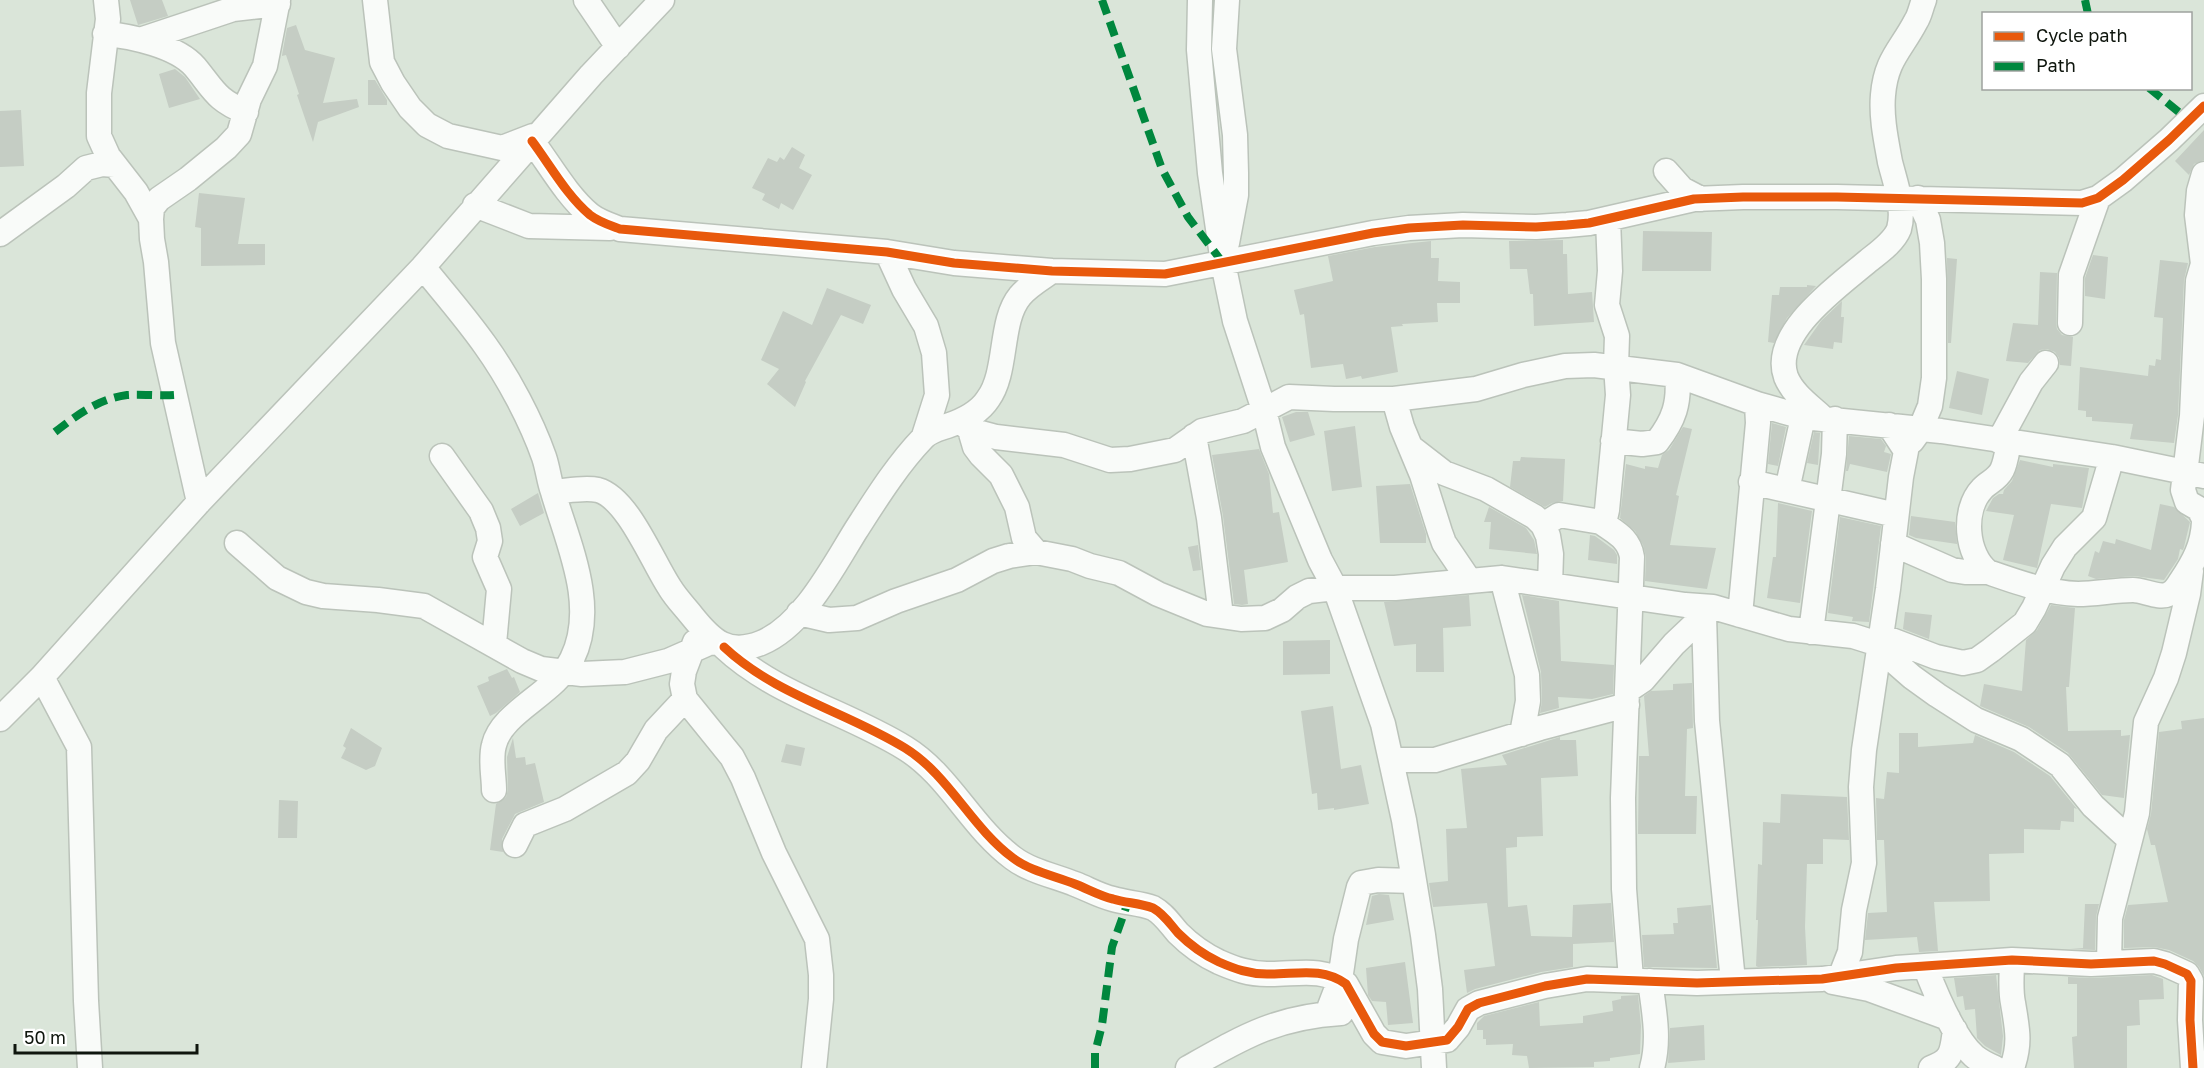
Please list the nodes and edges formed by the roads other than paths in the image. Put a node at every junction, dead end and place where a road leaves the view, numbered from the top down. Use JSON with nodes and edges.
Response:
{"nodes":[{"id":1,"x":106,"y":0,"type":"edge"},
{"id":2,"x":375,"y":0,"type":"edge"},
{"id":3,"x":586,"y":0,"type":"edge"},
{"id":4,"x":662,"y":0,"type":"edge"},
{"id":5,"x":1200,"y":0,"type":"edge"},
{"id":6,"x":1227,"y":0,"type":"edge"},
{"id":7,"x":1924,"y":0,"type":"edge"},
{"id":8,"x":278,"y":2,"type":"edge"},
{"id":9,"x":105,"y":34,"type":"junction"},
{"id":10,"x":143,"y":39,"type":"junction"},
{"id":11,"x":618,"y":47,"type":"junction"},
{"id":12,"x":246,"y":112,"type":"junction"},
{"id":13,"x":2200,"y":117,"type":"edge"},
{"id":14,"x":535,"y":137,"type":"junction"},
{"id":15,"x":115,"y":165,"type":"junction"},
{"id":16,"x":1666,"y":171,"type":"dead end"},
{"id":17,"x":2204,"y":174,"type":"edge"},
{"id":18,"x":1909,"y":198,"type":"junction"},
{"id":19,"x":2098,"y":198,"type":"junction"},
{"id":20,"x":1701,"y":199,"type":"junction"},
{"id":21,"x":475,"y":205,"type":"junction"},
{"id":22,"x":151,"y":219,"type":"junction"},
{"id":23,"x":1608,"y":219,"type":"junction"},
{"id":24,"x":620,"y":229,"type":"junction"},
{"id":25,"x":0,"y":234,"type":"edge"},
{"id":26,"x":887,"y":252,"type":"junction"},
{"id":27,"x":1223,"y":264,"type":"junction"},
{"id":28,"x":423,"y":267,"type":"junction"},
{"id":29,"x":1052,"y":271,"type":"junction"},
{"id":30,"x":2070,"y":323,"type":"dead end"},
{"id":31,"x":2046,"y":363,"type":"dead end"},
{"id":32,"x":1616,"y":366,"type":"junction"},
{"id":33,"x":1677,"y":375,"type":"junction"},
{"id":34,"x":1394,"y":399,"type":"junction"},
{"id":35,"x":1757,"y":404,"type":"junction"},
{"id":36,"x":1264,"y":410,"type":"junction"},
{"id":37,"x":1820,"y":418,"type":"junction"},
{"id":38,"x":965,"y":425,"type":"junction"},
{"id":39,"x":1889,"y":425,"type":"junction"},
{"id":40,"x":1920,"y":430,"type":"junction"},
{"id":41,"x":924,"y":436,"type":"junction"},
{"id":42,"x":1194,"y":436,"type":"junction"},
{"id":43,"x":1613,"y":441,"type":"junction"},
{"id":44,"x":2004,"y":442,"type":"junction"},
{"id":45,"x":1413,"y":449,"type":"junction"},
{"id":46,"x":1906,"y":451,"type":"junction"},
{"id":47,"x":442,"y":456,"type":"dead end"},
{"id":48,"x":2112,"y":457,"type":"junction"},
{"id":49,"x":2194,"y":474,"type":"edge"},
{"id":50,"x":1751,"y":482,"type":"junction"},
{"id":51,"x":1787,"y":490,"type":"junction"},
{"id":52,"x":553,"y":492,"type":"junction"},
{"id":53,"x":1828,"y":499,"type":"junction"},
{"id":54,"x":199,"y":502,"type":"junction"},
{"id":55,"x":1896,"y":515,"type":"junction"},
{"id":56,"x":2204,"y":520,"type":"edge"},
{"id":57,"x":1601,"y":522,"type":"junction"},
{"id":58,"x":1544,"y":525,"type":"junction"},
{"id":59,"x":237,"y":543,"type":"dead end"},
{"id":60,"x":1893,"y":544,"type":"junction"},
{"id":61,"x":1036,"y":552,"type":"junction"},
{"id":62,"x":2192,"y":566,"type":"junction"},
{"id":63,"x":1988,"y":572,"type":"junction"},
{"id":64,"x":1502,"y":578,"type":"junction"},
{"id":65,"x":1469,"y":580,"type":"junction"},
{"id":66,"x":1550,"y":585,"type":"junction"},
{"id":67,"x":1335,"y":588,"type":"junction"},
{"id":68,"x":2043,"y":589,"type":"junction"},
{"id":69,"x":1631,"y":597,"type":"junction"},
{"id":70,"x":1708,"y":611,"type":"junction"},
{"id":71,"x":799,"y":613,"type":"junction"},
{"id":72,"x":1740,"y":615,"type":"junction"},
{"id":73,"x":1221,"y":616,"type":"junction"},
{"id":74,"x":1811,"y":632,"type":"junction"},
{"id":75,"x":715,"y":639,"type":"junction"},
{"id":76,"x":1880,"y":643,"type":"junction"},
{"id":77,"x":494,"y":644,"type":"junction"},
{"id":78,"x":1674,"y":644,"type":"junction"},
{"id":79,"x":1630,"y":647,"type":"junction"},
{"id":80,"x":690,"y":652,"type":"junction"},
{"id":81,"x":564,"y":673,"type":"junction"},
{"id":82,"x":42,"y":676,"type":"junction"},
{"id":83,"x":1628,"y":697,"type":"junction"},
{"id":84,"x":685,"y":699,"type":"junction"},
{"id":85,"x":0,"y":719,"type":"edge"},
{"id":86,"x":1522,"y":734,"type":"junction"},
{"id":87,"x":1392,"y":760,"type":"junction"},
{"id":88,"x":494,"y":790,"type":"dead end"},
{"id":89,"x":2130,"y":840,"type":"junction"},
{"id":90,"x":515,"y":845,"type":"dead end"},
{"id":91,"x":1414,"y":881,"type":"junction"},
{"id":92,"x":2012,"y":960,"type":"junction"},
{"id":93,"x":2109,"y":963,"type":"junction"},
{"id":94,"x":1925,"y":966,"type":"junction"},
{"id":95,"x":1831,"y":977,"type":"junction"},
{"id":96,"x":1340,"y":980,"type":"junction"},
{"id":97,"x":1640,"y":980,"type":"junction"},
{"id":98,"x":1733,"y":981,"type":"junction"},
{"id":99,"x":2198,"y":999,"type":"edge"},
{"id":100,"x":1360,"y":1012,"type":"junction"},
{"id":101,"x":1327,"y":1014,"type":"junction"},
{"id":102,"x":1952,"y":1024,"type":"junction"},
{"id":103,"x":1433,"y":1041,"type":"junction"},
{"id":104,"x":1938,"y":1065,"type":"edge"},
{"id":105,"x":1991,"y":1066,"type":"edge"},
{"id":106,"x":90,"y":1068,"type":"edge"},
{"id":107,"x":814,"y":1068,"type":"edge"},
{"id":108,"x":1188,"y":1068,"type":"edge"},
{"id":109,"x":1434,"y":1068,"type":"edge"},
{"id":110,"x":1652,"y":1068,"type":"edge"},
{"id":111,"x":2012,"y":1068,"type":"edge"},
{"id":112,"x":2193,"y":1068,"type":"edge"}],
"edges":[{"from":1,"to":9,"type":"street"},
{"from":2,"to":14,"type":"street"},
{"from":3,"to":11,"type":"street"},
{"from":4,"to":11,"type":"street"},
{"from":5,"to":27,"type":"street"},
{"from":6,"to":27,"type":"street"},
{"from":7,"to":18,"type":"street"},
{"from":8,"to":10,"type":"street"},
{"from":8,"to":12,"type":"street"},
{"from":9,"to":10,"type":"street"},
{"from":9,"to":15,"type":"street"},
{"from":10,"to":12,"type":"street"},
{"from":11,"to":14,"type":"street"},
{"from":12,"to":22,"type":"street"},
{"from":13,"to":19,"type":"street"},
{"from":14,"to":21,"type":"street"},
{"from":14,"to":24,"type":"street"},
{"from":15,"to":22,"type":"street"},
{"from":15,"to":25,"type":"street"},
{"from":16,"to":20,"type":"street"},
{"from":17,"to":49,"type":"street"},
{"from":18,"to":19,"type":"street"},
{"from":18,"to":20,"type":"street"},
{"from":18,"to":37,"type":"street"},
{"from":18,"to":40,"type":"street"},
{"from":19,"to":30,"type":"street"},
{"from":20,"to":23,"type":"street"},
{"from":21,"to":24,"type":"street"},
{"from":21,"to":28,"type":"street"},
{"from":22,"to":54,"type":"street"},
{"from":23,"to":27,"type":"street"},
{"from":23,"to":32,"type":"street"},
{"from":24,"to":26,"type":"street"},
{"from":26,"to":29,"type":"street"},
{"from":26,"to":41,"type":"street"},
{"from":27,"to":29,"type":"street"},
{"from":27,"to":36,"type":"street"},
{"from":28,"to":52,"type":"street"},
{"from":28,"to":54,"type":"street"},
{"from":29,"to":38,"type":"street"},
{"from":31,"to":44,"type":"street"},
{"from":32,"to":33,"type":"street"},
{"from":32,"to":34,"type":"street"},
{"from":32,"to":43,"type":"street"},
{"from":33,"to":35,"type":"street"},
{"from":33,"to":43,"type":"street"},
{"from":34,"to":36,"type":"street"},
{"from":34,"to":45,"type":"street"},
{"from":35,"to":37,"type":"street"},
{"from":35,"to":50,"type":"street"},
{"from":36,"to":42,"type":"street"},
{"from":36,"to":67,"type":"street"},
{"from":37,"to":39,"type":"street"},
{"from":37,"to":51,"type":"street"},
{"from":37,"to":53,"type":"street"},
{"from":38,"to":41,"type":"street"},
{"from":38,"to":42,"type":"street"},
{"from":38,"to":61,"type":"street"},
{"from":39,"to":40,"type":"street"},
{"from":39,"to":46,"type":"street"},
{"from":40,"to":44,"type":"street"},
{"from":40,"to":46,"type":"street"},
{"from":41,"to":71,"type":"street"},
{"from":42,"to":73,"type":"street"},
{"from":43,"to":57,"type":"street"},
{"from":44,"to":48,"type":"street"},
{"from":44,"to":63,"type":"street"},
{"from":45,"to":58,"type":"street"},
{"from":45,"to":65,"type":"street"},
{"from":46,"to":55,"type":"street"},
{"from":47,"to":77,"type":"street"},
{"from":48,"to":49,"type":"street"},
{"from":48,"to":68,"type":"street"},
{"from":49,"to":56,"type":"street"},
{"from":50,"to":51,"type":"street"},
{"from":50,"to":72,"type":"street"},
{"from":51,"to":53,"type":"street"},
{"from":52,"to":75,"type":"street"},
{"from":52,"to":81,"type":"street"},
{"from":53,"to":55,"type":"street"},
{"from":53,"to":74,"type":"street"},
{"from":54,"to":82,"type":"street"},
{"from":55,"to":60,"type":"street"},
{"from":56,"to":62,"type":"street"},
{"from":57,"to":58,"type":"street"},
{"from":57,"to":69,"type":"street"},
{"from":58,"to":66,"type":"street"},
{"from":59,"to":77,"type":"street"},
{"from":60,"to":63,"type":"street"},
{"from":60,"to":76,"type":"street"},
{"from":61,"to":71,"type":"street"},
{"from":61,"to":73,"type":"street"},
{"from":62,"to":68,"type":"street"},
{"from":62,"to":89,"type":"street"},
{"from":63,"to":68,"type":"street"},
{"from":64,"to":65,"type":"street"},
{"from":64,"to":66,"type":"street"},
{"from":64,"to":86,"type":"street"},
{"from":65,"to":67,"type":"street"},
{"from":66,"to":69,"type":"street"},
{"from":67,"to":73,"type":"street"},
{"from":67,"to":87,"type":"street"},
{"from":68,"to":76,"type":"street"},
{"from":69,"to":70,"type":"street"},
{"from":69,"to":79,"type":"street"},
{"from":70,"to":72,"type":"street"},
{"from":70,"to":78,"type":"street"},
{"from":70,"to":98,"type":"street"},
{"from":71,"to":75,"type":"street"},
{"from":72,"to":74,"type":"street"},
{"from":74,"to":76,"type":"street"},
{"from":75,"to":80,"type":"street"},
{"from":75,"to":96,"type":"street"},
{"from":76,"to":89,"type":"street"},
{"from":76,"to":95,"type":"street"},
{"from":77,"to":81,"type":"street"},
{"from":78,"to":79,"type":"street"},
{"from":78,"to":83,"type":"street"},
{"from":79,"to":83,"type":"street"},
{"from":80,"to":81,"type":"street"},
{"from":80,"to":84,"type":"street"},
{"from":81,"to":88,"type":"street"},
{"from":82,"to":85,"type":"street"},
{"from":82,"to":106,"type":"street"},
{"from":83,"to":86,"type":"street"},
{"from":83,"to":97,"type":"street"},
{"from":84,"to":90,"type":"street"},
{"from":84,"to":107,"type":"street"},
{"from":86,"to":87,"type":"street"},
{"from":87,"to":91,"type":"street"},
{"from":89,"to":93,"type":"street"},
{"from":91,"to":96,"type":"street"},
{"from":91,"to":103,"type":"street"},
{"from":92,"to":93,"type":"street"},
{"from":92,"to":94,"type":"street"},
{"from":92,"to":111,"type":"street"},
{"from":93,"to":99,"type":"street"},
{"from":94,"to":95,"type":"street"},
{"from":94,"to":102,"type":"street"},
{"from":95,"to":98,"type":"street"},
{"from":95,"to":102,"type":"street"},
{"from":96,"to":100,"type":"street"},
{"from":96,"to":101,"type":"street"},
{"from":97,"to":98,"type":"street"},
{"from":97,"to":103,"type":"street"},
{"from":97,"to":110,"type":"street"},
{"from":99,"to":112,"type":"street"},
{"from":100,"to":101,"type":"street"},
{"from":100,"to":103,"type":"street"},
{"from":101,"to":108,"type":"street"},
{"from":102,"to":104,"type":"street"},
{"from":102,"to":105,"type":"street"},
{"from":103,"to":109,"type":"street"},
{"from":104,"to":105,"type":"street"}]}
